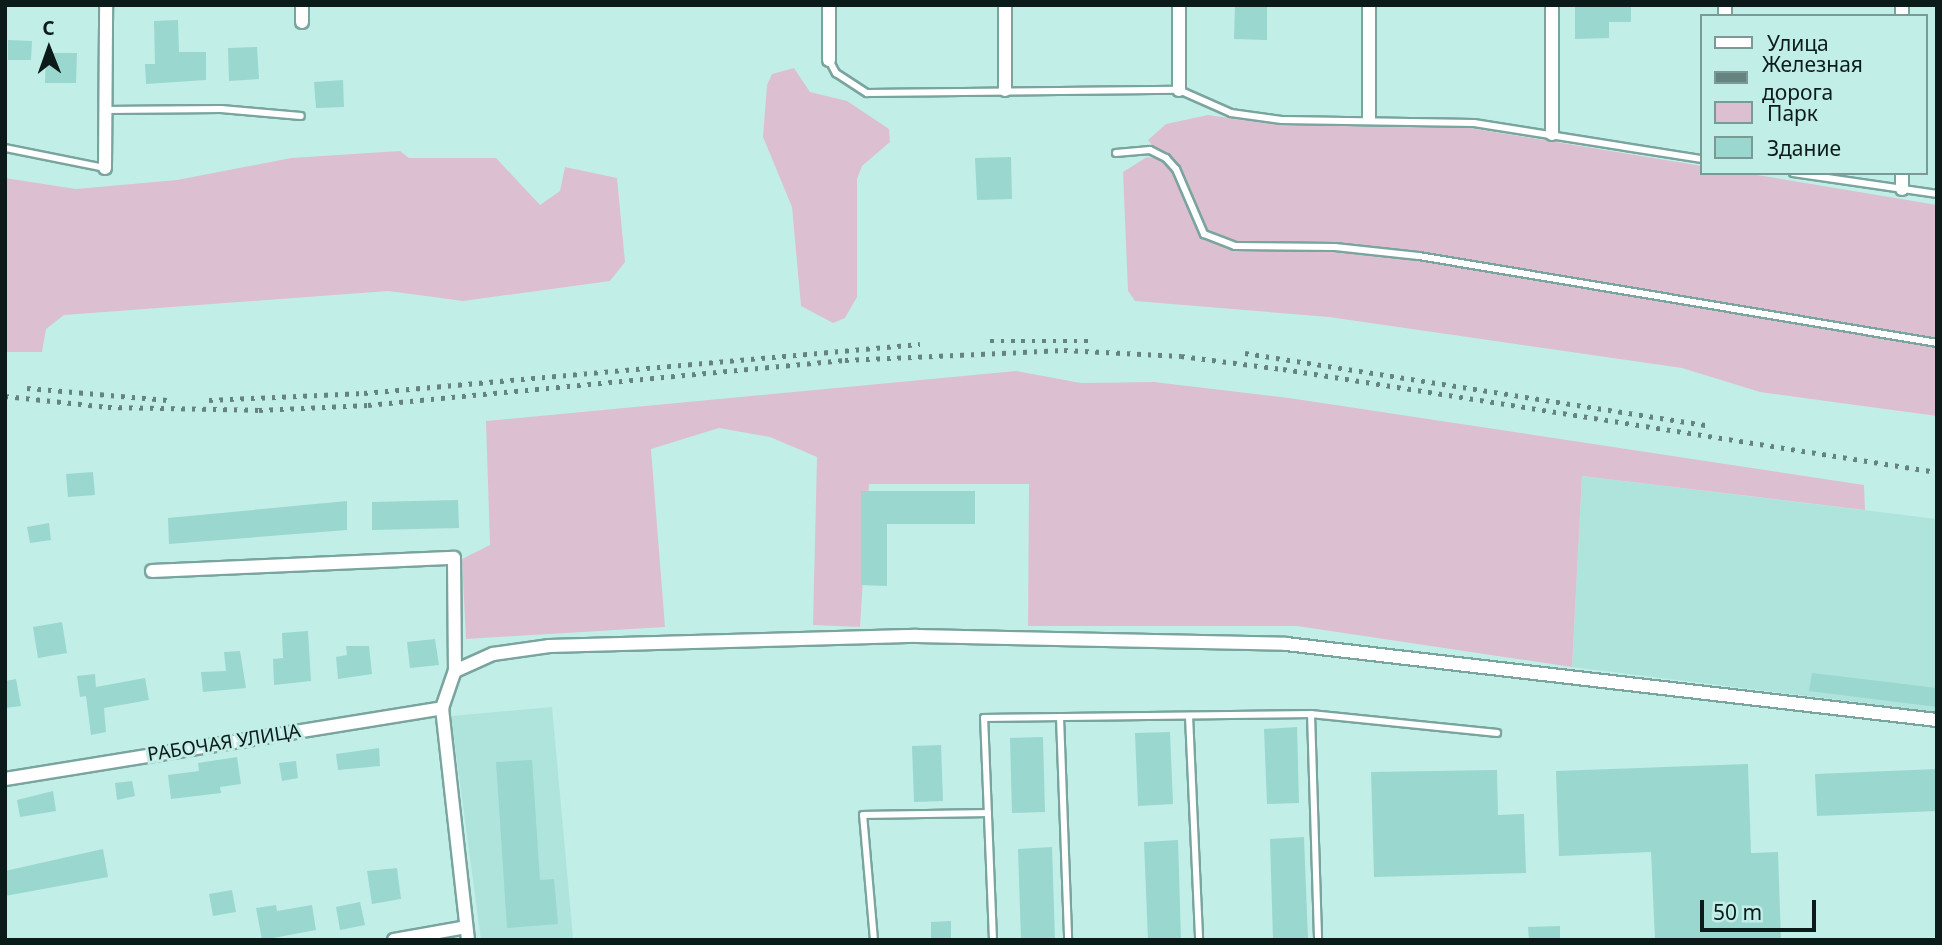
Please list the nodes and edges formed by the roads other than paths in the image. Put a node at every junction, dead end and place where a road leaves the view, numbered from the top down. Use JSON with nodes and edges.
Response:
{"nodes":[{"id":1,"x":106,"y":5,"type":"edge"},
{"id":2,"x":302,"y":5,"type":"edge"},
{"id":3,"x":829,"y":5,"type":"edge"},
{"id":4,"x":1004,"y":5,"type":"edge"},
{"id":5,"x":1179,"y":5,"type":"edge"},
{"id":6,"x":1369,"y":5,"type":"edge"},
{"id":7,"x":1552,"y":5,"type":"edge"},
{"id":8,"x":302,"y":22,"type":"dead end"},
{"id":9,"x":829,"y":60,"type":"joint"},
{"id":10,"x":1005,"y":90,"type":"junction"},
{"id":11,"x":1179,"y":90,"type":"junction"},
{"id":12,"x":105,"y":110,"type":"junction"},
{"id":13,"x":301,"y":116,"type":"dead end"},
{"id":14,"x":1369,"y":118,"type":"junction"},
{"id":15,"x":1552,"y":134,"type":"junction"},
{"id":16,"x":5,"y":148,"type":"edge"},
{"id":17,"x":1115,"y":153,"type":"dead end"},
{"id":18,"x":1700,"y":159,"type":"edge"},
{"id":19,"x":105,"y":168,"type":"joint"},
{"id":20,"x":1807,"y":175,"type":"edge"},
{"id":21,"x":1902,"y":175,"type":"edge"},
{"id":22,"x":1902,"y":189,"type":"junction"},
{"id":23,"x":1937,"y":194,"type":"edge"},
{"id":24,"x":1937,"y":343,"type":"edge"},
{"id":25,"x":152,"y":571,"type":"dead end"},
{"id":26,"x":455,"y":671,"type":"junction"},
{"id":27,"x":442,"y":708,"type":"junction"},
{"id":28,"x":1311,"y":714,"type":"junction"},
{"id":29,"x":1189,"y":716,"type":"junction"},
{"id":30,"x":1060,"y":717,"type":"junction"},
{"id":31,"x":1937,"y":720,"type":"edge"},
{"id":32,"x":1497,"y":733,"type":"dead end"},
{"id":33,"x":5,"y":779,"type":"edge"},
{"id":34,"x":988,"y":813,"type":"junction"},
{"id":35,"x":467,"y":934,"type":"edge"},
{"id":36,"x":394,"y":940,"type":"edge"},
{"id":37,"x":874,"y":940,"type":"edge"},
{"id":38,"x":993,"y":940,"type":"edge"},
{"id":39,"x":1068,"y":940,"type":"edge"},
{"id":40,"x":1199,"y":940,"type":"edge"},
{"id":41,"x":1318,"y":940,"type":"edge"}],
"edges":[{"from":1,"to":12,"type":"street"},
{"from":2,"to":8,"type":"street"},
{"from":3,"to":9,"type":"street"},
{"from":4,"to":10,"type":"street"},
{"from":5,"to":11,"type":"street"},
{"from":6,"to":14,"type":"street"},
{"from":7,"to":15,"type":"street"},
{"from":9,"to":10,"type":"lane"},
{"from":10,"to":11,"type":"lane"},
{"from":11,"to":14,"type":"lane"},
{"from":12,"to":13,"type":"lane"},
{"from":12,"to":19,"type":"street"},
{"from":14,"to":15,"type":"lane"},
{"from":15,"to":18,"type":"lane"},
{"from":16,"to":19,"type":"lane"},
{"from":17,"to":24,"type":"lane"},
{"from":20,"to":22,"type":"lane"},
{"from":21,"to":22,"type":"street"},
{"from":22,"to":23,"type":"lane"},
{"from":25,"to":26,"type":"street"},
{"from":26,"to":27,"type":"street"},
{"from":26,"to":31,"type":"street"},
{"from":27,"to":33,"type":"street","name":"РАБОЧАЯ УЛИЦА"},
{"from":27,"to":35,"type":"street"},
{"from":28,"to":29,"type":"lane"},
{"from":28,"to":32,"type":"lane"},
{"from":28,"to":41,"type":"lane"},
{"from":29,"to":30,"type":"lane"},
{"from":29,"to":40,"type":"lane"},
{"from":30,"to":34,"type":"lane"},
{"from":30,"to":39,"type":"lane"},
{"from":34,"to":37,"type":"lane"},
{"from":34,"to":38,"type":"lane"},
{"from":35,"to":36,"type":"street"}]}
